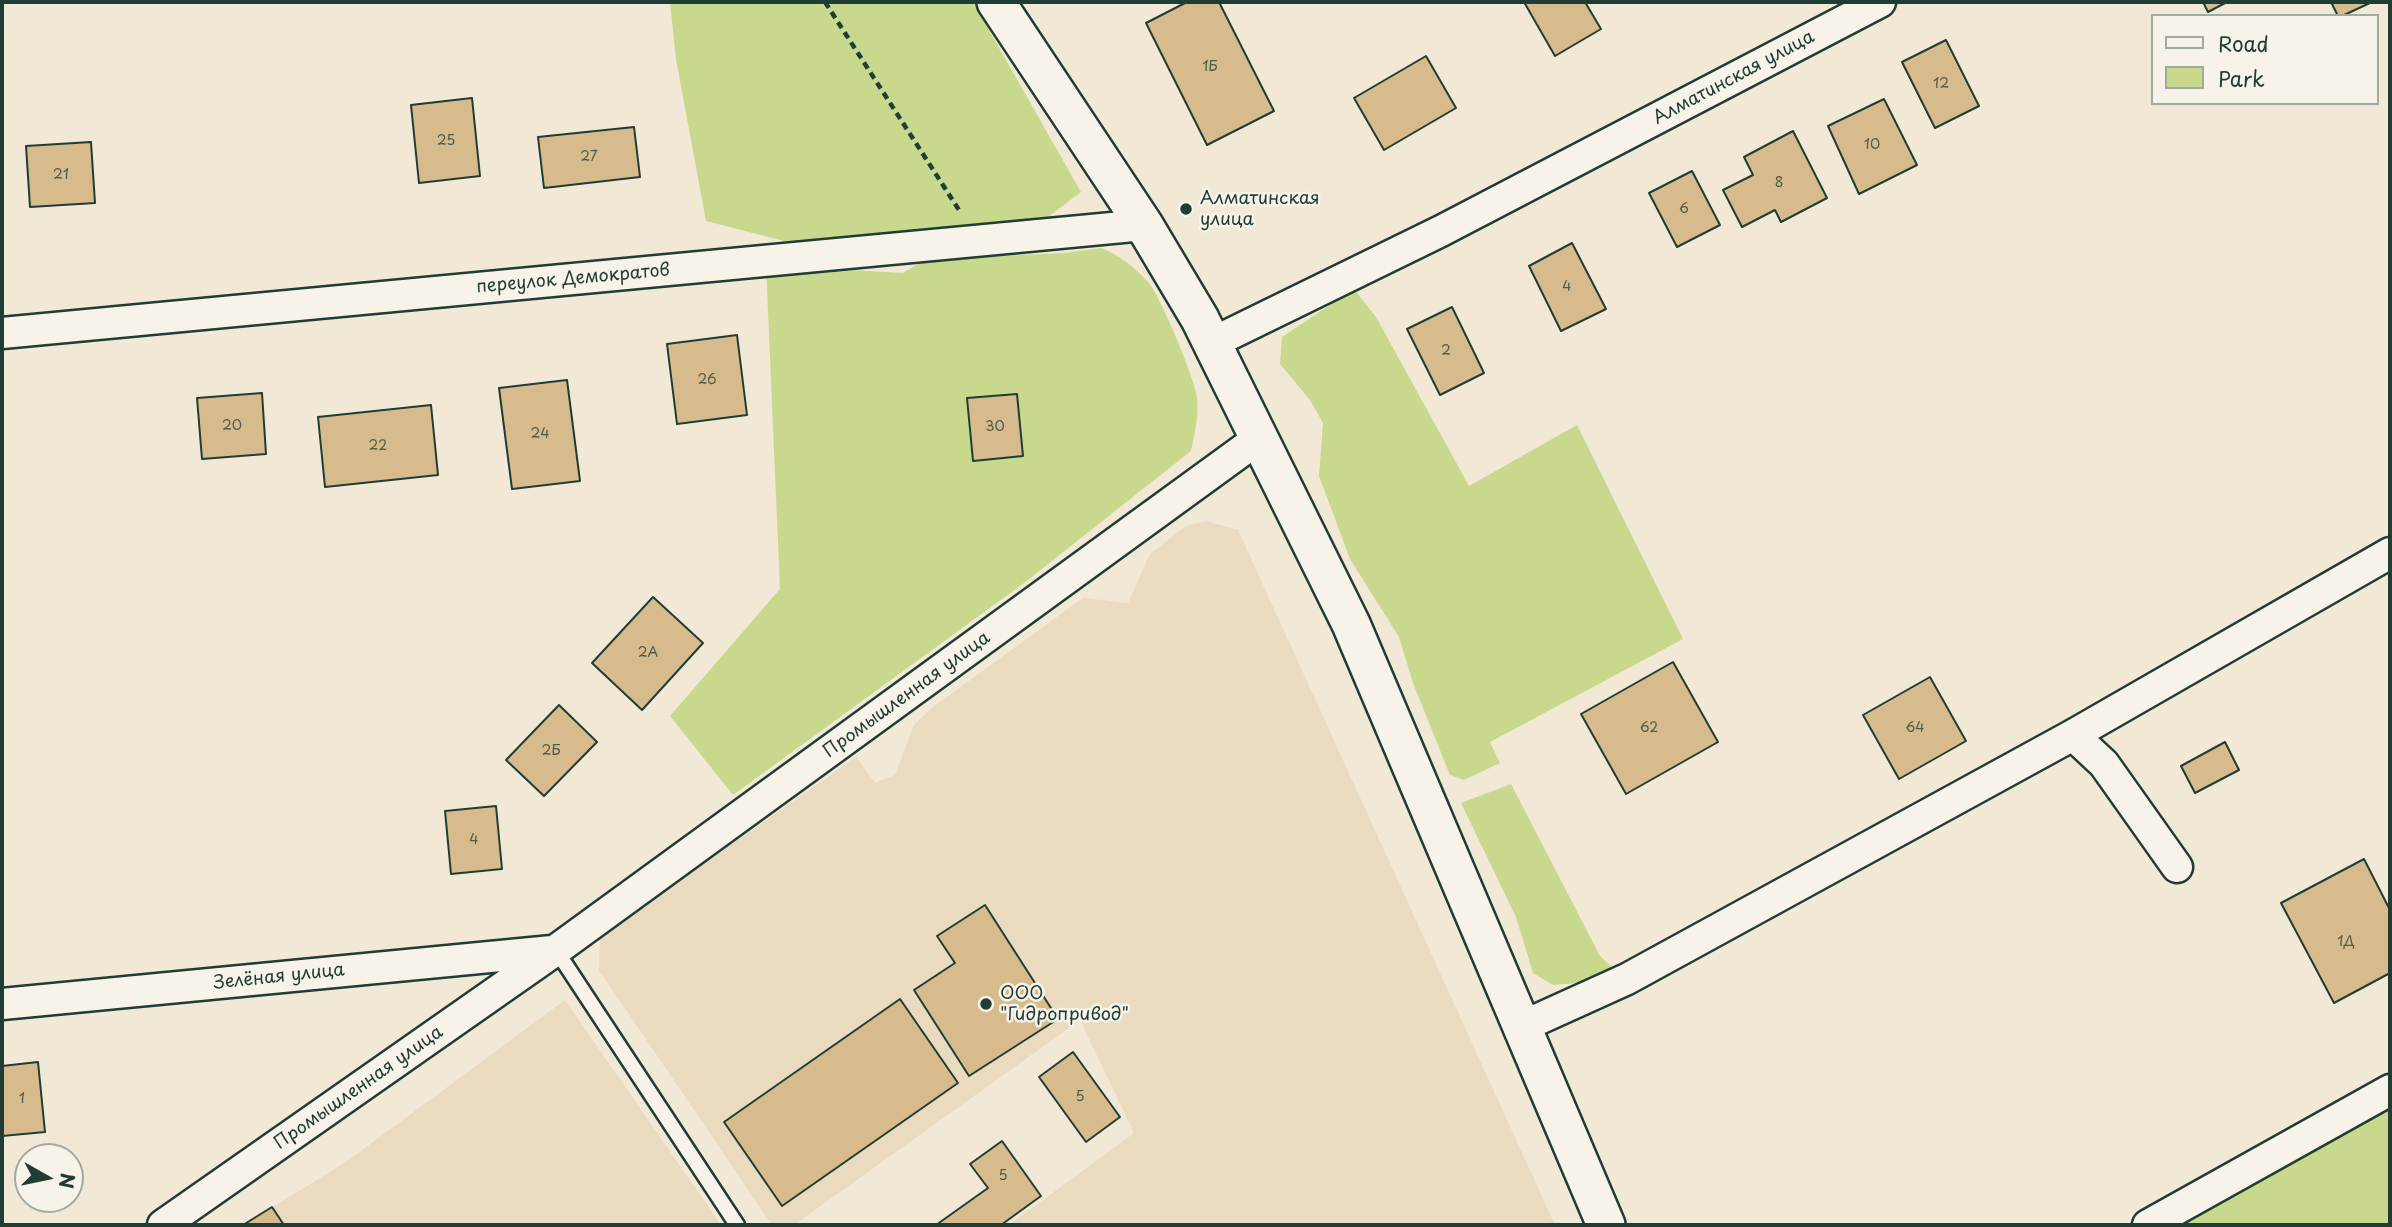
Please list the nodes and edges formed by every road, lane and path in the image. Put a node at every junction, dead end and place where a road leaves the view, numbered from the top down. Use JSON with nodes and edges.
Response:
{"nodes":[{"id":1,"x":825,"y":2,"type":"edge"},
{"id":2,"x":996,"y":2,"type":"edge"},
{"id":3,"x":1880,"y":2,"type":"edge"},
{"id":4,"x":961,"y":214,"type":"dead end"},
{"id":5,"x":1144,"y":225,"type":"junction"},
{"id":6,"x":2,"y":332,"type":"edge"},
{"id":7,"x":1212,"y":343,"type":"junction"},
{"id":8,"x":1258,"y":439,"type":"junction"},
{"id":9,"x":2390,"y":553,"type":"edge"},
{"id":10,"x":2073,"y":735,"type":"junction"},
{"id":11,"x":2177,"y":867,"type":"dead end"},
{"id":12,"x":555,"y":950,"type":"junction"},
{"id":13,"x":2,"y":1004,"type":"edge"},
{"id":14,"x":1521,"y":1027,"type":"junction"},
{"id":15,"x":2390,"y":1090,"type":"edge"},
{"id":16,"x":163,"y":1225,"type":"edge"},
{"id":17,"x":737,"y":1225,"type":"edge"},
{"id":18,"x":1605,"y":1225,"type":"edge"},
{"id":19,"x":2148,"y":1225,"type":"edge"}],
"edges":[{"from":1,"to":4,"type":"path"},
{"from":2,"to":5,"type":"street"},
{"from":3,"to":7,"type":"street","name":"Алматинская улица"},
{"from":5,"to":6,"type":"street","name":"переулок Демократов"},
{"from":5,"to":7,"type":"street"},
{"from":7,"to":8,"type":"street"},
{"from":8,"to":12,"type":"street","name":"Промышленная улица"},
{"from":8,"to":14,"type":"street"},
{"from":9,"to":10,"type":"street"},
{"from":10,"to":11,"type":"street"},
{"from":10,"to":14,"type":"street"},
{"from":12,"to":13,"type":"street","name":"Зелёная улица"},
{"from":12,"to":16,"type":"street","name":"Промышленная улица"},
{"from":12,"to":17,"type":"lane"},
{"from":14,"to":18,"type":"street"},
{"from":15,"to":19,"type":"street"}]}
